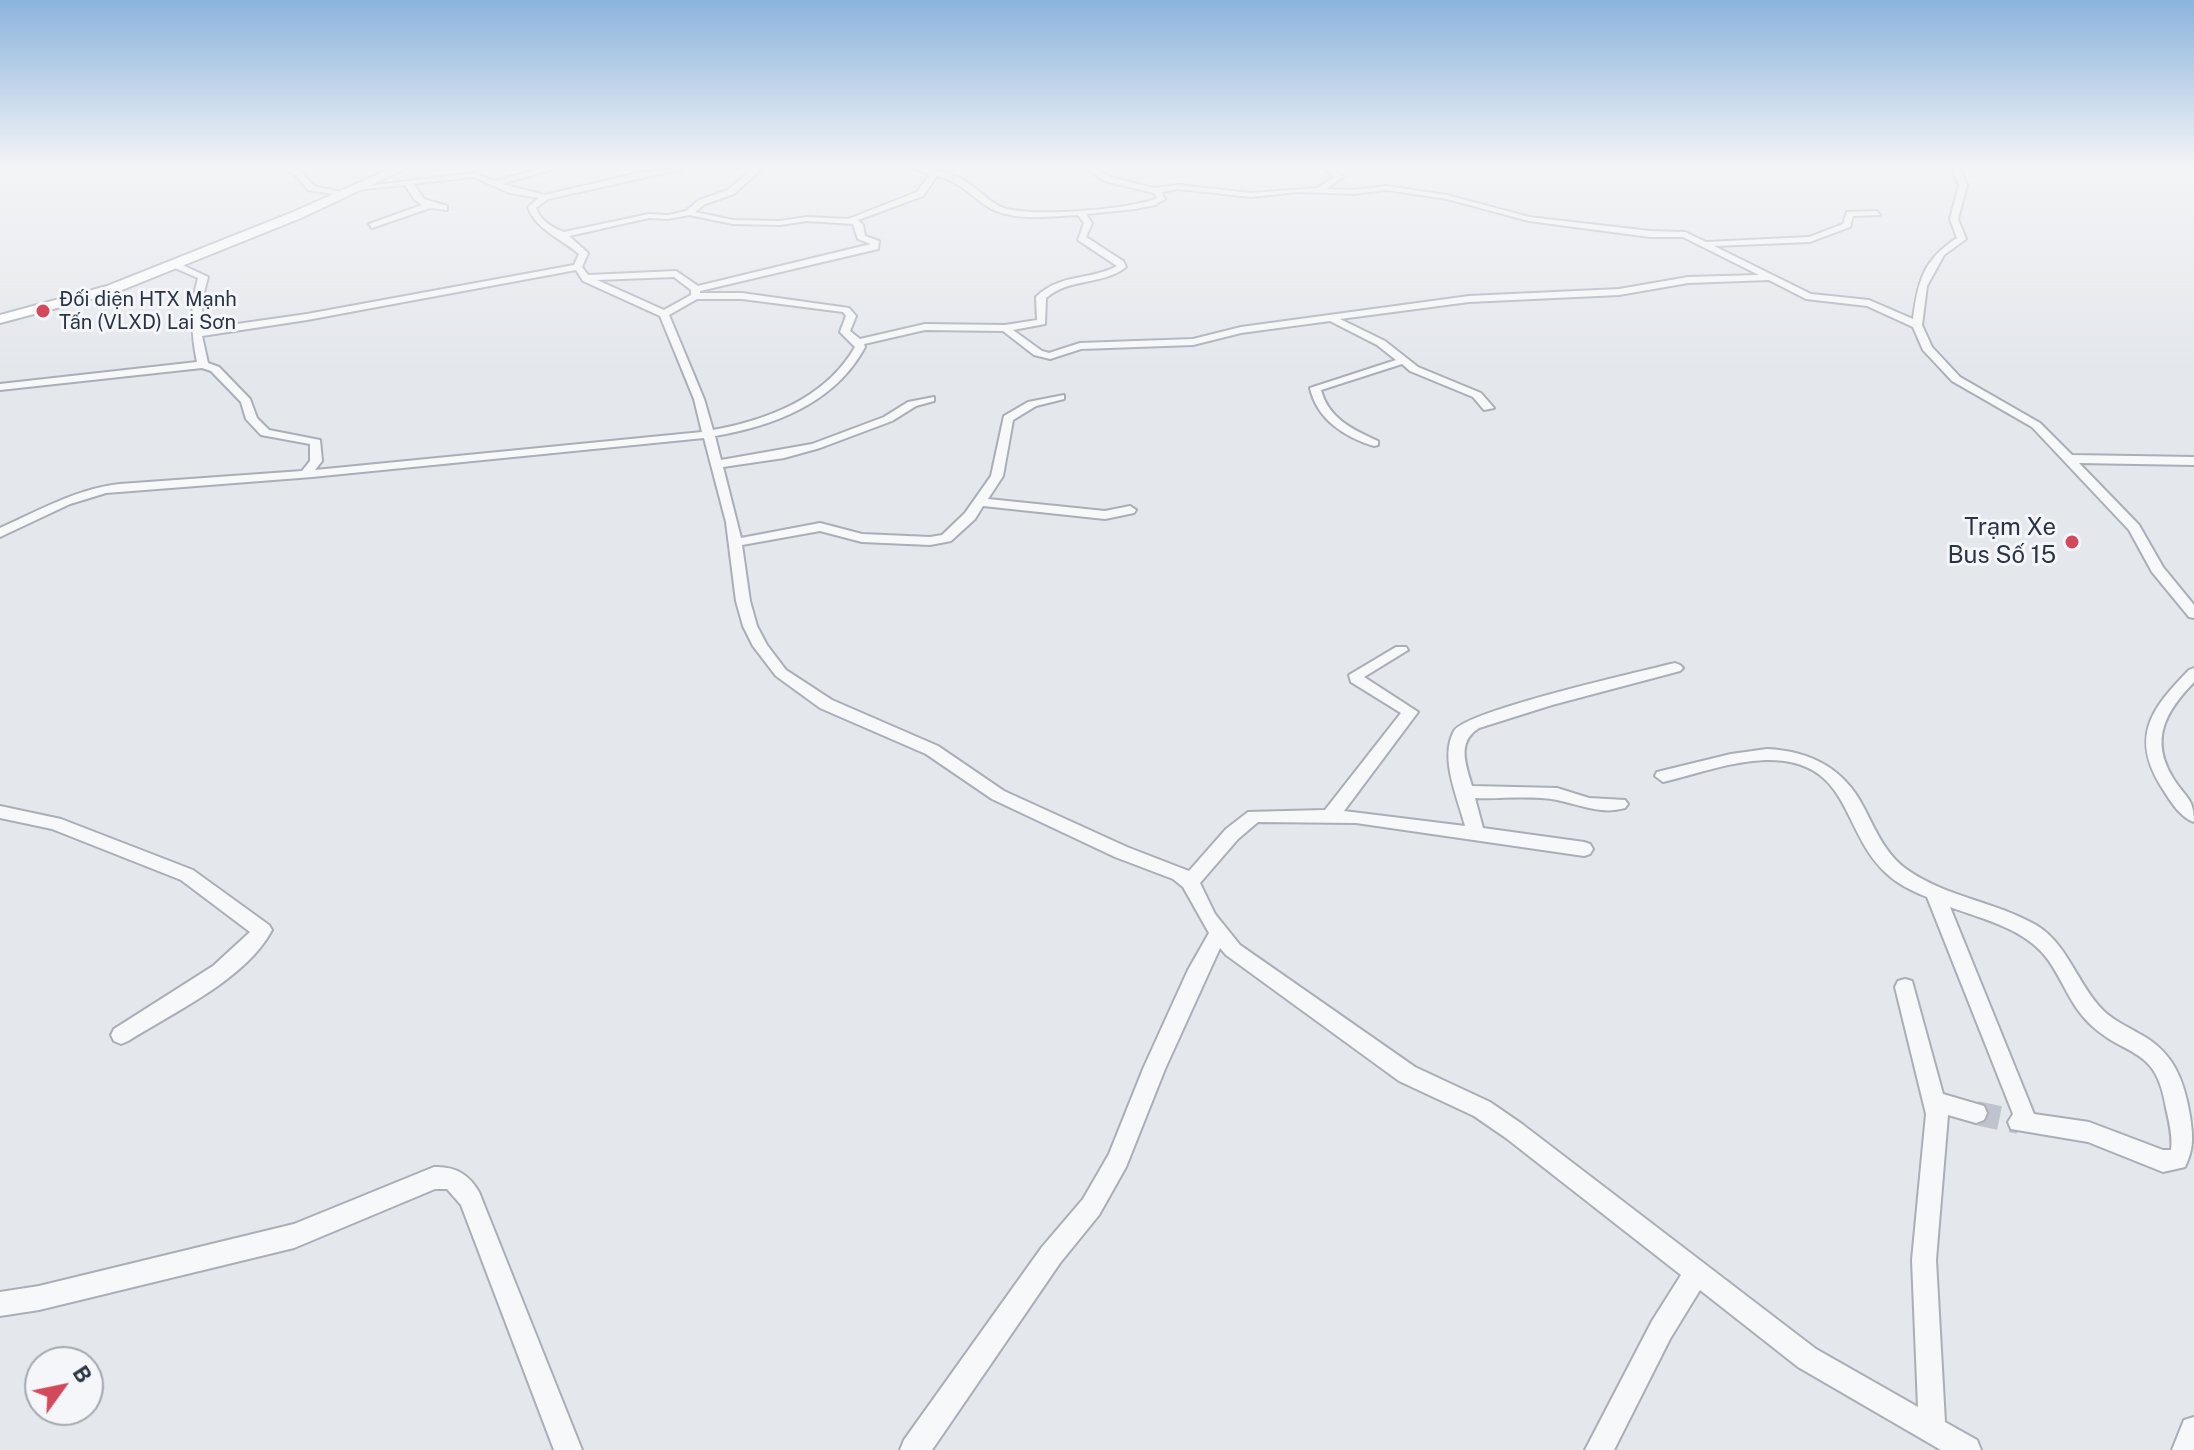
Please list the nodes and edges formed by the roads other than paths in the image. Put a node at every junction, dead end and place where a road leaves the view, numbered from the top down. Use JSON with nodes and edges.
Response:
{"nodes":[{"id":1,"x":242,"y":236,"type":"edge"},
{"id":2,"x":564,"y":236,"type":"edge"},
{"id":3,"x":861,"y":236,"type":"edge"},
{"id":4,"x":1082,"y":236,"type":"edge"},
{"id":5,"x":1686,"y":236,"type":"edge"},
{"id":6,"x":1819,"y":236,"type":"edge"},
{"id":7,"x":1961,"y":236,"type":"edge"},
{"id":8,"x":1704,"y":244,"type":"junction"},
{"id":9,"x":173,"y":264,"type":"junction"},
{"id":10,"x":581,"y":272,"type":"junction"},
{"id":11,"x":1773,"y":278,"type":"junction"},
{"id":12,"x":695,"y":292,"type":"junction"},
{"id":13,"x":664,"y":314,"type":"junction"},
{"id":14,"x":0,"y":319,"type":"edge"},
{"id":15,"x":1333,"y":320,"type":"junction"},
{"id":16,"x":1917,"y":325,"type":"junction"},
{"id":17,"x":1005,"y":328,"type":"junction"},
{"id":18,"x":197,"y":333,"type":"junction"},
{"id":19,"x":858,"y":342,"type":"junction"},
{"id":20,"x":1402,"y":361,"type":"junction"},
{"id":21,"x":203,"y":365,"type":"junction"},
{"id":22,"x":0,"y":387,"type":"edge"},
{"id":23,"x":1060,"y":397,"type":"dead end"},
{"id":24,"x":930,"y":399,"type":"dead end"},
{"id":25,"x":1488,"y":408,"type":"dead end"},
{"id":26,"x":708,"y":432,"type":"junction"},
{"id":27,"x":1374,"y":443,"type":"dead end"},
{"id":28,"x":2069,"y":459,"type":"junction"},
{"id":29,"x":2194,"y":461,"type":"edge"},
{"id":30,"x":716,"y":464,"type":"junction"},
{"id":31,"x":306,"y":474,"type":"junction"},
{"id":32,"x":979,"y":502,"type":"junction"},
{"id":33,"x":1130,"y":510,"type":"dead end"},
{"id":34,"x":0,"y":533,"type":"edge"},
{"id":35,"x":734,"y":543,"type":"junction"},
{"id":36,"x":2194,"y":614,"type":"edge"},
{"id":37,"x":1401,"y":650,"type":"dead end"},
{"id":38,"x":1675,"y":668,"type":"dead end"},
{"id":39,"x":2194,"y":673,"type":"edge"},
{"id":40,"x":1663,"y":776,"type":"dead end"},
{"id":41,"x":1466,"y":792,"type":"junction"},
{"id":42,"x":1619,"y":804,"type":"dead end"},
{"id":43,"x":0,"y":812,"type":"edge"},
{"id":44,"x":1330,"y":816,"type":"junction"},
{"id":45,"x":2194,"y":816,"type":"edge"},
{"id":46,"x":1476,"y":835,"type":"junction"},
{"id":47,"x":1584,"y":849,"type":"dead end"},
{"id":48,"x":1190,"y":882,"type":"junction"},
{"id":49,"x":1934,"y":891,"type":"junction"},
{"id":50,"x":1218,"y":934,"type":"junction"},
{"id":51,"x":1905,"y":987,"type":"dead end"},
{"id":52,"x":121,"y":1035,"type":"dead end"},
{"id":53,"x":1933,"y":1101,"type":"junction"},
{"id":54,"x":1976,"y":1113,"type":"tunnel mouth"},
{"id":55,"x":1697,"y":1272,"type":"junction"},
{"id":56,"x":0,"y":1304,"type":"edge"},
{"id":57,"x":1932,"y":1429,"type":"junction"},
{"id":58,"x":2194,"y":1430,"type":"edge"},
{"id":59,"x":568,"y":1450,"type":"edge"},
{"id":60,"x":914,"y":1450,"type":"edge"},
{"id":61,"x":1599,"y":1450,"type":"edge"},
{"id":62,"x":1967,"y":1450,"type":"edge"},
{"id":63,"x":2186,"y":1450,"type":"edge"}],
"edges":[{"from":1,"to":9,"type":"street"},
{"from":2,"to":10,"type":"street"},
{"from":3,"to":12,"type":"street"},
{"from":4,"to":17,"type":"street"},
{"from":5,"to":8,"type":"street"},
{"from":6,"to":8,"type":"street"},
{"from":7,"to":16,"type":"street"},
{"from":8,"to":11,"type":"street"},
{"from":9,"to":14,"type":"street"},
{"from":9,"to":18,"type":"street"},
{"from":10,"to":12,"type":"street"},
{"from":10,"to":13,"type":"street"},
{"from":10,"to":18,"type":"street"},
{"from":11,"to":15,"type":"street"},
{"from":11,"to":16,"type":"street"},
{"from":12,"to":13,"type":"street"},
{"from":12,"to":19,"type":"street"},
{"from":13,"to":26,"type":"street"},
{"from":15,"to":17,"type":"street"},
{"from":15,"to":20,"type":"street"},
{"from":16,"to":28,"type":"street"},
{"from":17,"to":19,"type":"street"},
{"from":18,"to":21,"type":"street"},
{"from":19,"to":26,"type":"street"},
{"from":20,"to":25,"type":"street"},
{"from":20,"to":27,"type":"street"},
{"from":21,"to":22,"type":"street"},
{"from":21,"to":31,"type":"street"},
{"from":23,"to":32,"type":"street"},
{"from":24,"to":30,"type":"street"},
{"from":26,"to":30,"type":"street"},
{"from":26,"to":31,"type":"street"},
{"from":28,"to":29,"type":"street"},
{"from":28,"to":36,"type":"street"},
{"from":30,"to":35,"type":"street"},
{"from":31,"to":34,"type":"street"},
{"from":32,"to":33,"type":"street"},
{"from":32,"to":35,"type":"street"},
{"from":35,"to":48,"type":"street"},
{"from":37,"to":44,"type":"street"},
{"from":38,"to":41,"type":"street"},
{"from":39,"to":45,"type":"street"},
{"from":40,"to":49,"type":"street"},
{"from":41,"to":42,"type":"street"},
{"from":41,"to":46,"type":"street"},
{"from":43,"to":52,"type":"street"},
{"from":44,"to":46,"type":"street"},
{"from":44,"to":48,"type":"street"},
{"from":46,"to":47,"type":"street"},
{"from":48,"to":50,"type":"street"},
{"from":49,"to":49,"type":"street"},
{"from":50,"to":55,"type":"street"},
{"from":50,"to":60,"type":"street"},
{"from":51,"to":53,"type":"street"},
{"from":53,"to":54,"type":"street"},
{"from":53,"to":57,"type":"street"},
{"from":55,"to":57,"type":"street"},
{"from":55,"to":61,"type":"street"},
{"from":56,"to":59,"type":"street"},
{"from":57,"to":62,"type":"street"},
{"from":58,"to":63,"type":"street"}]}
